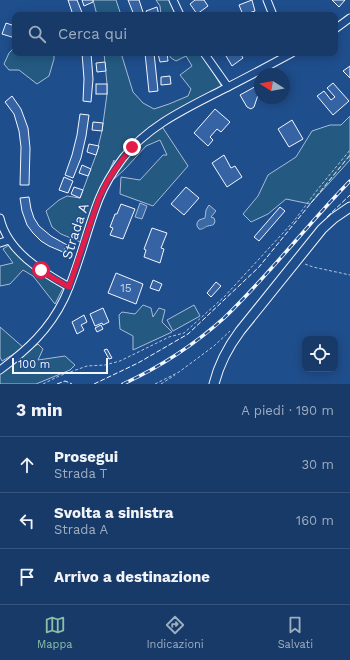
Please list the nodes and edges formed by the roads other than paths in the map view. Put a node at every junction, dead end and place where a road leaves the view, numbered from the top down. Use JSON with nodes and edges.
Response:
{"nodes":[{"id":1,"x":173,"y":0,"type":"edge"},
{"id":2,"x":267,"y":0,"type":"edge"},
{"id":3,"x":179,"y":12,"type":"edge"},
{"id":4,"x":272,"y":12,"type":"edge"},
{"id":5,"x":350,"y":18,"type":"edge"},
{"id":6,"x":338,"y":27,"type":"edge"},
{"id":7,"x":206,"y":56,"type":"edge"},
{"id":8,"x":284,"y":56,"type":"edge"},
{"id":9,"x":228,"y":87,"type":"junction"},
{"id":10,"x":350,"y":207,"type":"edge"},
{"id":11,"x":0,"y":218,"type":"edge"},
{"id":12,"x":9,"y":240,"type":"junction"},
{"id":13,"x":0,"y":243,"type":"edge"},
{"id":14,"x":69,"y":287,"type":"junction"},
{"id":15,"x":0,"y":370,"type":"edge"},
{"id":16,"x":214,"y":384,"type":"edge"}],
"edges":[{"from":1,"to":3,"type":"street"},
{"from":2,"to":4,"type":"street"},
{"from":5,"to":6,"type":"street"},
{"from":7,"to":9,"type":"street"},
{"from":8,"to":9,"type":"street","name":"Strada A"},
{"from":9,"to":14,"type":"street","name":"Strada A"},
{"from":10,"to":16,"type":"main road"},
{"from":11,"to":12,"type":"street"},
{"from":12,"to":13,"type":"street"},
{"from":12,"to":14,"type":"street"},
{"from":14,"to":15,"type":"street","name":"Strada A"}]}
